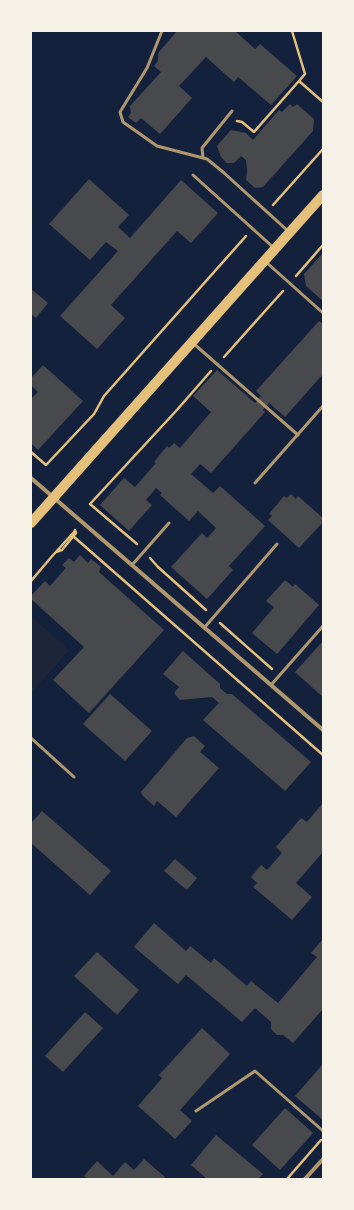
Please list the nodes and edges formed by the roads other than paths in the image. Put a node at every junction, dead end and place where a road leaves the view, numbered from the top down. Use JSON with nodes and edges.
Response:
{"nodes":[{"id":1,"x":162,"y":31,"type":"edge"},
{"id":2,"x":232,"y":111,"type":"dead end"},
{"id":3,"x":203,"y":158,"type":"junction"},
{"id":4,"x":193,"y":175,"type":"dead end"},
{"id":5,"x":323,"y":195,"type":"edge"},
{"id":6,"x":290,"y":233,"type":"junction"},
{"id":7,"x":275,"y":249,"type":"junction"},
{"id":8,"x":264,"y":261,"type":"junction"},
{"id":9,"x":323,"y":313,"type":"edge"},
{"id":10,"x":192,"y":342,"type":"junction"},
{"id":11,"x":323,"y":406,"type":"edge"},
{"id":12,"x":298,"y":435,"type":"junction"},
{"id":13,"x":31,"y":478,"type":"edge"},
{"id":14,"x":254,"y":483,"type":"dead end"},
{"id":15,"x":54,"y":498,"type":"junction"},
{"id":16,"x":31,"y":523,"type":"edge"},
{"id":17,"x":169,"y":523,"type":"dead end"},
{"id":18,"x":277,"y":544,"type":"dead end"},
{"id":19,"x":132,"y":565,"type":"junction"},
{"id":20,"x":323,"y":626,"type":"edge"},
{"id":21,"x":204,"y":628,"type":"junction"},
{"id":22,"x":271,"y":685,"type":"junction"},
{"id":23,"x":323,"y":730,"type":"edge"},
{"id":24,"x":31,"y":738,"type":"edge"},
{"id":25,"x":74,"y":777,"type":"dead end"},
{"id":26,"x":196,"y":1111,"type":"dead end"},
{"id":27,"x":323,"y":1131,"type":"edge"},
{"id":28,"x":323,"y":1159,"type":"edge"},
{"id":29,"x":305,"y":1179,"type":"edge"}],
"edges":[{"from":1,"to":3,"type":"lane"},
{"from":2,"to":3,"type":"lane"},
{"from":3,"to":6,"type":"lane"},
{"from":4,"to":7,"type":"lane"},
{"from":5,"to":6,"type":"main road"},
{"from":6,"to":7,"type":"main road"},
{"from":7,"to":8,"type":"main road"},
{"from":8,"to":9,"type":"lane"},
{"from":8,"to":10,"type":"main road"},
{"from":10,"to":12,"type":"lane"},
{"from":10,"to":15,"type":"main road"},
{"from":11,"to":12,"type":"lane"},
{"from":12,"to":14,"type":"lane"},
{"from":13,"to":15,"type":"street"},
{"from":15,"to":16,"type":"main road"},
{"from":15,"to":19,"type":"street"},
{"from":17,"to":19,"type":"lane"},
{"from":18,"to":21,"type":"lane"},
{"from":19,"to":21,"type":"street"},
{"from":20,"to":22,"type":"lane"},
{"from":21,"to":22,"type":"street"},
{"from":22,"to":23,"type":"street"},
{"from":24,"to":25,"type":"lane"},
{"from":26,"to":27,"type":"lane"},
{"from":28,"to":29,"type":"street"}]}
